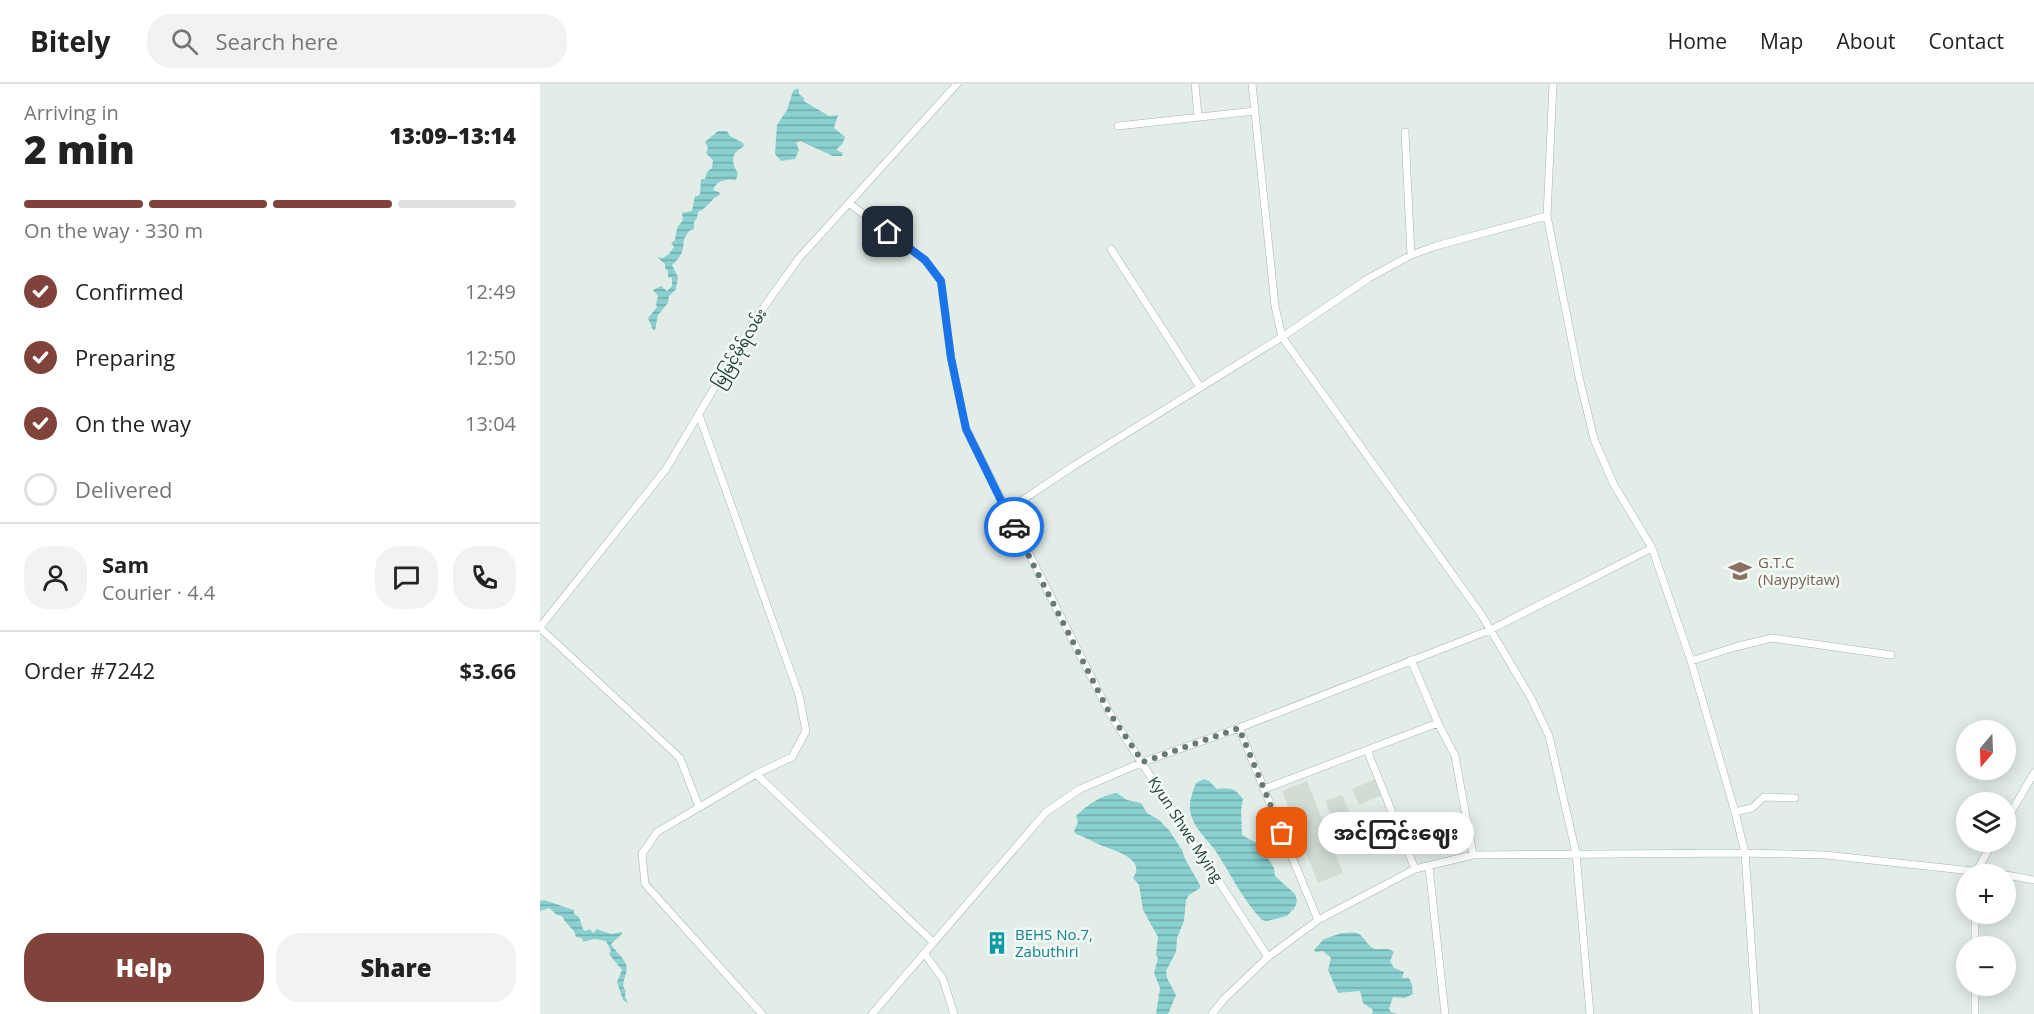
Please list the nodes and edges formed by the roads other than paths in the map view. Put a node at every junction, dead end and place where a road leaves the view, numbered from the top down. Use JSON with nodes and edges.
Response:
{"nodes":[{"id":1,"x":957,"y":84,"type":"edge"},
{"id":2,"x":1195,"y":84,"type":"edge"},
{"id":3,"x":1252,"y":84,"type":"edge"},
{"id":4,"x":1553,"y":84,"type":"edge"},
{"id":5,"x":1255,"y":111,"type":"junction"},
{"id":6,"x":1198,"y":116,"type":"junction"},
{"id":7,"x":1118,"y":126,"type":"dead end"},
{"id":8,"x":1405,"y":132,"type":"dead end"},
{"id":9,"x":850,"y":204,"type":"junction"},
{"id":10,"x":1547,"y":216,"type":"junction"},
{"id":11,"x":1111,"y":249,"type":"dead end"},
{"id":12,"x":1411,"y":255,"type":"junction"},
{"id":13,"x":1282,"y":337,"type":"junction"},
{"id":14,"x":1200,"y":387,"type":"junction"},
{"id":15,"x":699,"y":415,"type":"junction"},
{"id":16,"x":1006,"y":511,"type":"junction"},
{"id":17,"x":1652,"y":548,"type":"junction"},
{"id":18,"x":540,"y":628,"type":"edge"},
{"id":19,"x":1490,"y":630,"type":"junction"},
{"id":20,"x":1891,"y":655,"type":"dead end"},
{"id":21,"x":1411,"y":660,"type":"junction"},
{"id":22,"x":1691,"y":661,"type":"junction"},
{"id":23,"x":1438,"y":723,"type":"junction"},
{"id":24,"x":1239,"y":728,"type":"junction"},
{"id":25,"x":1367,"y":750,"type":"junction"},
{"id":26,"x":1143,"y":762,"type":"junction"},
{"id":27,"x":2034,"y":773,"type":"edge"},
{"id":28,"x":756,"y":774,"type":"junction"},
{"id":29,"x":1264,"y":789,"type":"junction"},
{"id":30,"x":1796,"y":798,"type":"dead end"},
{"id":31,"x":2016,"y":804,"type":"edge"},
{"id":32,"x":699,"y":807,"type":"junction"},
{"id":33,"x":1736,"y":812,"type":"junction"},
{"id":34,"x":1576,"y":853,"type":"junction"},
{"id":35,"x":1745,"y":853,"type":"junction"},
{"id":36,"x":1473,"y":855,"type":"junction"},
{"id":37,"x":1429,"y":867,"type":"junction"},
{"id":38,"x":1415,"y":869,"type":"junction"},
{"id":39,"x":1956,"y":871,"type":"edge"},
{"id":40,"x":2016,"y":877,"type":"edge"},
{"id":41,"x":2034,"y":880,"type":"edge"},
{"id":42,"x":1318,"y":920,"type":"junction"},
{"id":43,"x":933,"y":942,"type":"junction"},
{"id":44,"x":924,"y":953,"type":"junction"},
{"id":45,"x":1268,"y":957,"type":"junction"},
{"id":46,"x":1975,"y":996,"type":"edge"},
{"id":47,"x":762,"y":1014,"type":"edge"},
{"id":48,"x":872,"y":1014,"type":"edge"},
{"id":49,"x":954,"y":1014,"type":"edge"},
{"id":50,"x":1212,"y":1014,"type":"edge"},
{"id":51,"x":1445,"y":1014,"type":"edge"},
{"id":52,"x":1590,"y":1014,"type":"edge"},
{"id":53,"x":1756,"y":1014,"type":"edge"},
{"id":54,"x":1975,"y":1014,"type":"edge"}],
"edges":[{"from":1,"to":9,"type":"street","name":"မြမြင့်မိုရ်လမ်း"},
{"from":2,"to":6,"type":"street"},
{"from":3,"to":5,"type":"street"},
{"from":4,"to":10,"type":"street"},
{"from":5,"to":6,"type":"street"},
{"from":5,"to":13,"type":"street"},
{"from":6,"to":7,"type":"street"},
{"from":8,"to":12,"type":"street"},
{"from":9,"to":15,"type":"street","name":"မြမြင့်မိုရ်လမ်း"},
{"from":9,"to":16,"type":"street","name":"Kyun Shwe Mying"},
{"from":10,"to":12,"type":"street"},
{"from":10,"to":17,"type":"street"},
{"from":11,"to":14,"type":"street"},
{"from":12,"to":13,"type":"street"},
{"from":13,"to":14,"type":"street"},
{"from":13,"to":19,"type":"street"},
{"from":14,"to":16,"type":"street"},
{"from":15,"to":18,"type":"street","name":"မြမြင့်မိုရ်လမ်း"},
{"from":15,"to":28,"type":"street"},
{"from":16,"to":26,"type":"street","name":"Kyun Shwe Mying"},
{"from":17,"to":19,"type":"street"},
{"from":17,"to":22,"type":"street"},
{"from":18,"to":32,"type":"street"},
{"from":19,"to":21,"type":"street"},
{"from":19,"to":34,"type":"street"},
{"from":20,"to":22,"type":"street"},
{"from":21,"to":23,"type":"street"},
{"from":21,"to":24,"type":"street"},
{"from":22,"to":33,"type":"street"},
{"from":23,"to":25,"type":"street"},
{"from":23,"to":36,"type":"street"},
{"from":24,"to":26,"type":"street"},
{"from":24,"to":29,"type":"street"},
{"from":25,"to":29,"type":"street"},
{"from":25,"to":38,"type":"street"},
{"from":26,"to":43,"type":"street"},
{"from":26,"to":45,"type":"street","name":"Kyun Shwe Mying"},
{"from":27,"to":31,"type":"street"},
{"from":28,"to":32,"type":"street"},
{"from":28,"to":43,"type":"street"},
{"from":29,"to":42,"type":"street"},
{"from":30,"to":33,"type":"street"},
{"from":32,"to":47,"type":"street"},
{"from":33,"to":35,"type":"street"},
{"from":34,"to":35,"type":"street"},
{"from":34,"to":36,"type":"street"},
{"from":34,"to":52,"type":"street"},
{"from":35,"to":39,"type":"street"},
{"from":35,"to":53,"type":"street"},
{"from":36,"to":37,"type":"street"},
{"from":37,"to":38,"type":"street"},
{"from":37,"to":51,"type":"street"},
{"from":38,"to":42,"type":"street"},
{"from":40,"to":41,"type":"street"},
{"from":42,"to":45,"type":"street"},
{"from":43,"to":44,"type":"street"},
{"from":44,"to":48,"type":"street"},
{"from":44,"to":49,"type":"street"},
{"from":45,"to":50,"type":"street"},
{"from":46,"to":54,"type":"street"}]}
